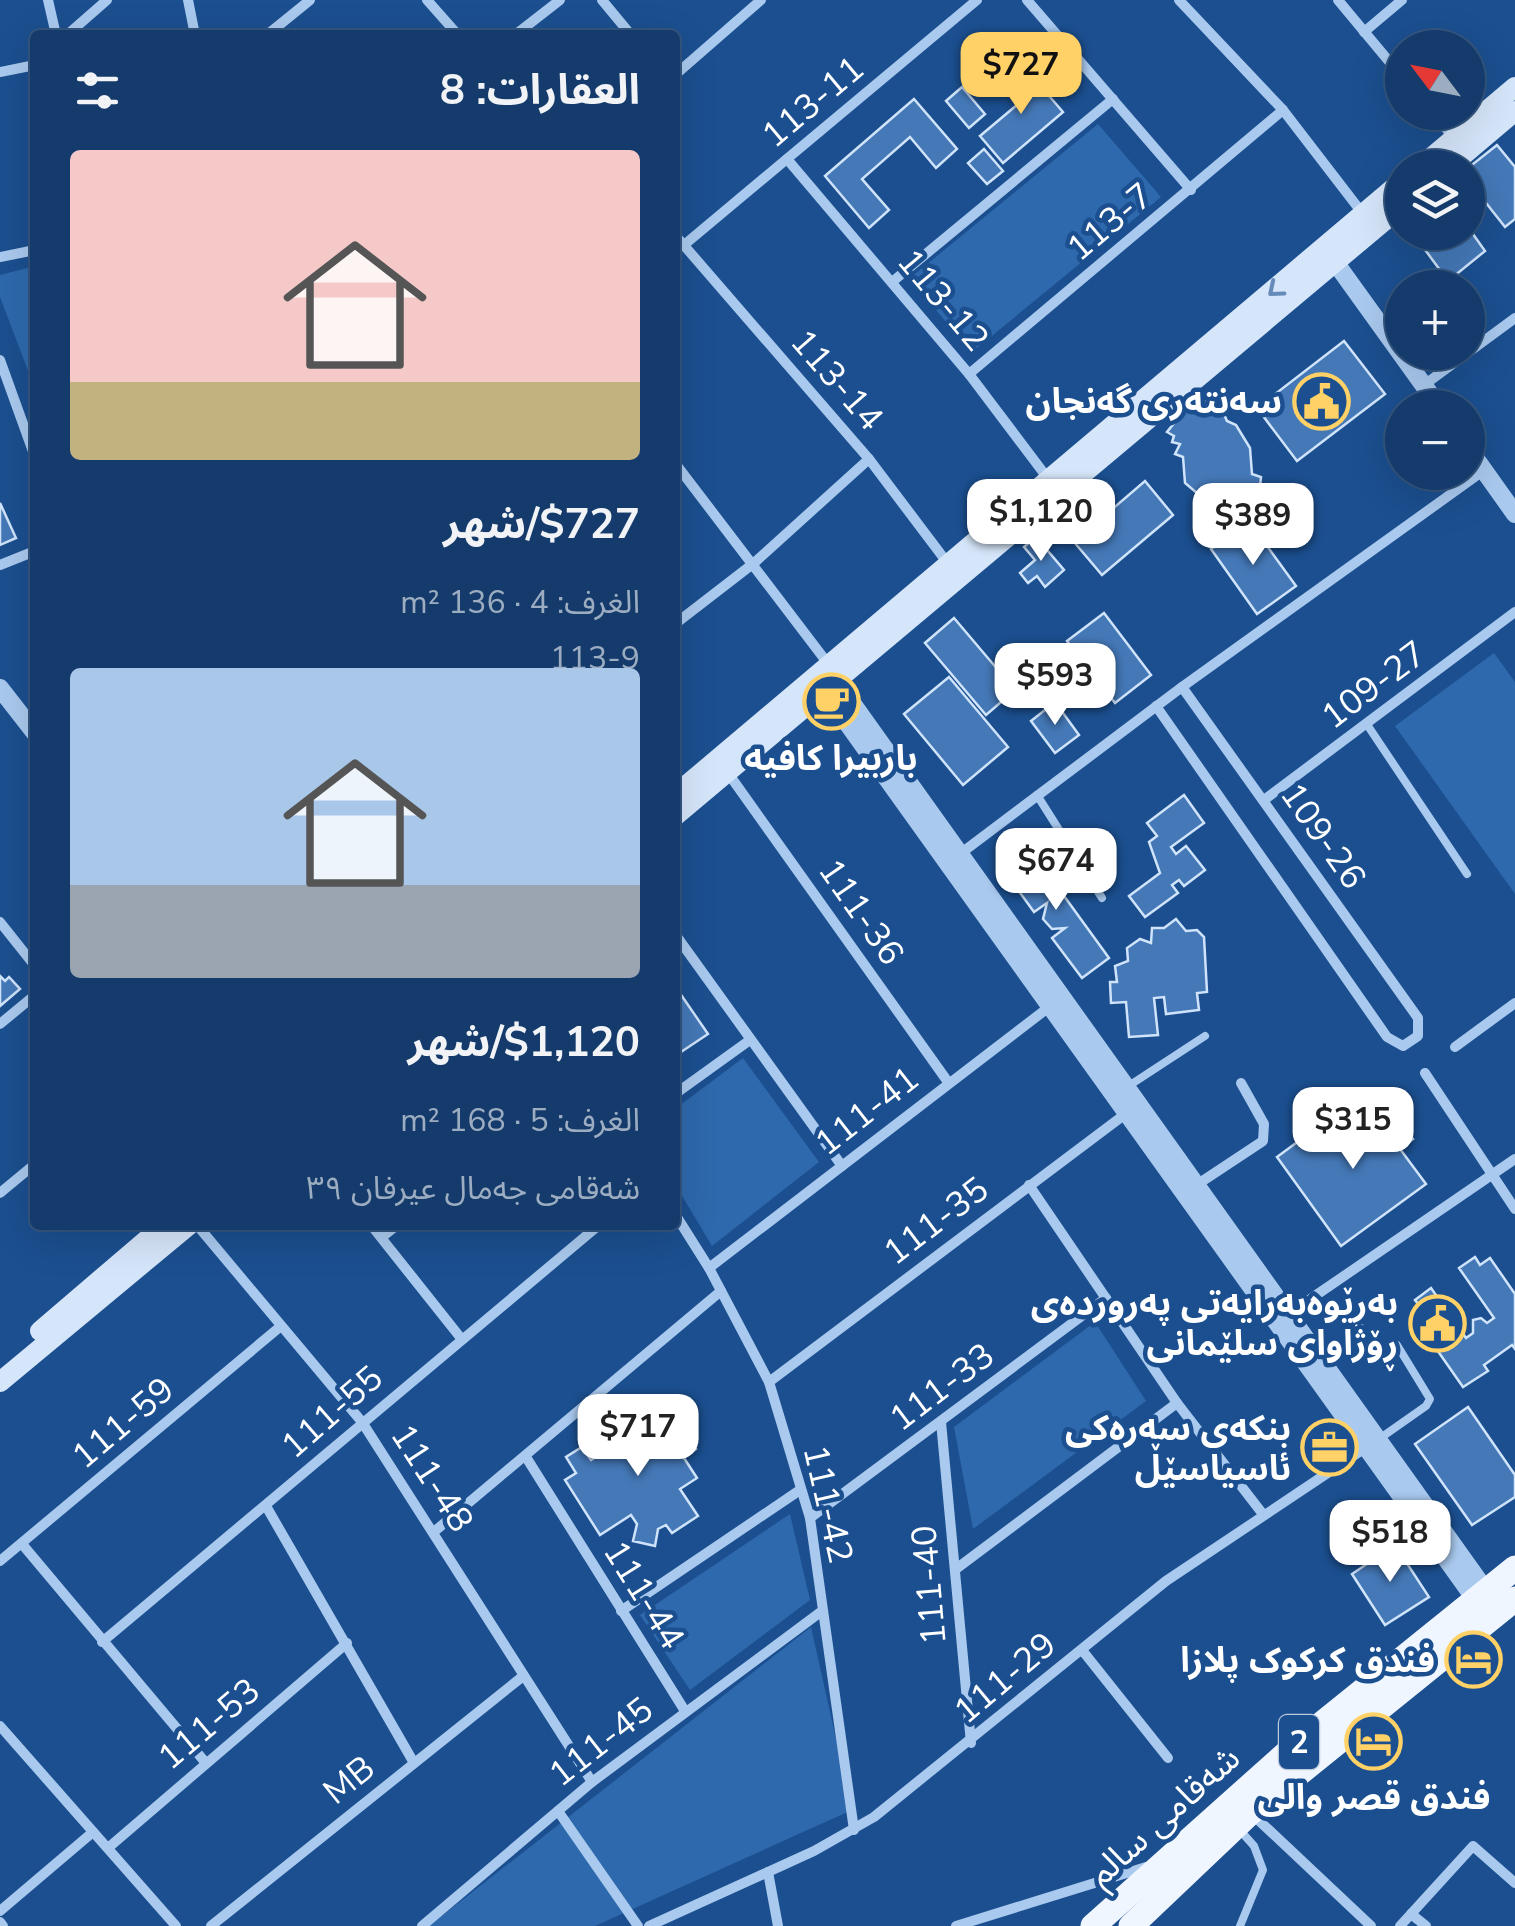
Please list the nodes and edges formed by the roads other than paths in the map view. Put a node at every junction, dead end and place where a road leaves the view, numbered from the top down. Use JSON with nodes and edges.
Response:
{"nodes":[{"id":1,"x":48,"y":0,"type":"edge"},
{"id":2,"x":107,"y":0,"type":"edge"},
{"id":3,"x":188,"y":0,"type":"edge"},
{"id":4,"x":310,"y":0,"type":"edge"},
{"id":5,"x":428,"y":0,"type":"edge"},
{"id":6,"x":560,"y":0,"type":"edge"},
{"id":7,"x":602,"y":0,"type":"edge"},
{"id":8,"x":761,"y":0,"type":"edge"},
{"id":9,"x":977,"y":0,"type":"edge"},
{"id":10,"x":1026,"y":0,"type":"edge"},
{"id":11,"x":1179,"y":0,"type":"edge"},
{"id":12,"x":1338,"y":0,"type":"edge"},
{"id":13,"x":1402,"y":0,"type":"edge"},
{"id":14,"x":55,"y":30,"type":"edge"},
{"id":15,"x":73,"y":30,"type":"edge"},
{"id":16,"x":194,"y":30,"type":"edge"},
{"id":17,"x":273,"y":30,"type":"edge"},
{"id":18,"x":454,"y":30,"type":"edge"},
{"id":19,"x":521,"y":30,"type":"edge"},
{"id":20,"x":627,"y":30,"type":"edge"},
{"id":21,"x":1364,"y":32,"type":"junction"},
{"id":22,"x":1385,"y":57,"type":"edge"},
{"id":23,"x":30,"y":66,"type":"edge"},
{"id":24,"x":680,"y":70,"type":"edge"},
{"id":25,"x":0,"y":72,"type":"edge"},
{"id":26,"x":1515,"y":87,"type":"edge"},
{"id":27,"x":1112,"y":99,"type":"junction"},
{"id":28,"x":1283,"y":110,"type":"junction"},
{"id":29,"x":1515,"y":111,"type":"edge"},
{"id":30,"x":1447,"y":130,"type":"edge"},
{"id":31,"x":1454,"y":138,"type":"junction"},
{"id":32,"x":1440,"y":150,"type":"edge"},
{"id":33,"x":1469,"y":150,"type":"edge"},
{"id":34,"x":787,"y":159,"type":"junction"},
{"id":35,"x":1191,"y":190,"type":"junction"},
{"id":36,"x":1385,"y":195,"type":"edge"},
{"id":37,"x":1363,"y":214,"type":"junction"},
{"id":38,"x":1385,"y":217,"type":"edge"},
{"id":39,"x":680,"y":241,"type":"edge"},
{"id":40,"x":684,"y":245,"type":"junction"},
{"id":41,"x":30,"y":251,"type":"edge"},
{"id":42,"x":1329,"y":255,"type":"junction"},
{"id":43,"x":0,"y":257,"type":"edge"},
{"id":44,"x":892,"y":282,"type":"junction"},
{"id":45,"x":1515,"y":318,"type":"edge"},
{"id":46,"x":0,"y":360,"type":"edge"},
{"id":47,"x":969,"y":374,"type":"junction"},
{"id":48,"x":1424,"y":385,"type":"junction"},
{"id":49,"x":1427,"y":390,"type":"edge"},
{"id":50,"x":30,"y":443,"type":"edge"},
{"id":51,"x":869,"y":459,"type":"junction"},
{"id":52,"x":680,"y":469,"type":"edge"},
{"id":53,"x":1485,"y":474,"type":"edge"},
{"id":54,"x":1050,"y":481,"type":"junction"},
{"id":55,"x":1456,"y":490,"type":"edge"},
{"id":56,"x":1515,"y":514,"type":"edge"},
{"id":57,"x":30,"y":554,"type":"edge"},
{"id":58,"x":754,"y":563,"type":"junction"},
{"id":59,"x":0,"y":565,"type":"edge"},
{"id":60,"x":950,"y":566,"type":"junction"},
{"id":61,"x":1515,"y":612,"type":"edge"},
{"id":62,"x":680,"y":620,"type":"edge"},
{"id":63,"x":831,"y":680,"type":"junction"},
{"id":64,"x":1182,"y":686,"type":"junction"},
{"id":65,"x":0,"y":688,"type":"edge"},
{"id":66,"x":1156,"y":706,"type":"junction"},
{"id":67,"x":1368,"y":726,"type":"junction"},
{"id":68,"x":30,"y":727,"type":"edge"},
{"id":69,"x":728,"y":773,"type":"junction"},
{"id":70,"x":680,"y":791,"type":"edge"},
{"id":71,"x":1037,"y":795,"type":"junction"},
{"id":72,"x":1264,"y":800,"type":"junction"},
{"id":73,"x":680,"y":812,"type":"edge"},
{"id":74,"x":952,"y":860,"type":"junction"},
{"id":75,"x":1467,"y":874,"type":"dead end"},
{"id":76,"x":1102,"y":898,"type":"dead end"},
{"id":77,"x":0,"y":922,"type":"edge"},
{"id":78,"x":680,"y":941,"type":"edge"},
{"id":79,"x":30,"y":960,"type":"edge"},
{"id":80,"x":30,"y":999,"type":"edge"},
{"id":81,"x":1055,"y":1002,"type":"junction"},
{"id":82,"x":1515,"y":1003,"type":"edge"},
{"id":83,"x":0,"y":1024,"type":"edge"},
{"id":84,"x":1206,"y":1036,"type":"dead end"},
{"id":85,"x":750,"y":1040,"type":"junction"},
{"id":86,"x":1455,"y":1047,"type":"dead end"},
{"id":87,"x":1425,"y":1073,"type":"dead end"},
{"id":88,"x":948,"y":1082,"type":"junction"},
{"id":89,"x":1241,"y":1084,"type":"dead end"},
{"id":90,"x":1127,"y":1088,"type":"junction"},
{"id":91,"x":680,"y":1090,"type":"edge"},
{"id":92,"x":1131,"y":1110,"type":"junction"},
{"id":93,"x":1515,"y":1159,"type":"edge"},
{"id":94,"x":842,"y":1166,"type":"junction"},
{"id":95,"x":30,"y":1168,"type":"edge"},
{"id":96,"x":1492,"y":1176,"type":"junction"},
{"id":97,"x":1029,"y":1185,"type":"junction"},
{"id":98,"x":1194,"y":1186,"type":"junction"},
{"id":99,"x":0,"y":1193,"type":"edge"},
{"id":100,"x":1515,"y":1209,"type":"edge"},
{"id":101,"x":680,"y":1222,"type":"edge"},
{"id":102,"x":158,"y":1230,"type":"edge"},
{"id":103,"x":183,"y":1230,"type":"edge"},
{"id":104,"x":201,"y":1230,"type":"edge"},
{"id":105,"x":375,"y":1230,"type":"edge"},
{"id":106,"x":391,"y":1230,"type":"edge"},
{"id":107,"x":593,"y":1230,"type":"edge"},
{"id":108,"x":382,"y":1238,"type":"junction"},
{"id":109,"x":710,"y":1268,"type":"junction"},
{"id":110,"x":721,"y":1292,"type":"junction"},
{"id":111,"x":1106,"y":1298,"type":"junction"},
{"id":112,"x":1286,"y":1316,"type":"junction"},
{"id":113,"x":281,"y":1326,"type":"junction"},
{"id":114,"x":460,"y":1337,"type":"junction"},
{"id":115,"x":1397,"y":1345,"type":"dead end"},
{"id":116,"x":0,"y":1365,"type":"edge"},
{"id":117,"x":0,"y":1382,"type":"edge"},
{"id":118,"x":769,"y":1382,"type":"junction"},
{"id":119,"x":1177,"y":1403,"type":"junction"},
{"id":120,"x":362,"y":1422,"type":"junction"},
{"id":121,"x":941,"y":1422,"type":"junction"},
{"id":122,"x":1371,"y":1444,"type":"junction"},
{"id":123,"x":526,"y":1457,"type":"junction"},
{"id":124,"x":800,"y":1490,"type":"junction"},
{"id":125,"x":266,"y":1506,"type":"junction"},
{"id":126,"x":1262,"y":1514,"type":"junction"},
{"id":127,"x":810,"y":1518,"type":"junction"},
{"id":128,"x":436,"y":1531,"type":"junction"},
{"id":129,"x":22,"y":1544,"type":"junction"},
{"id":130,"x":0,"y":1561,"type":"edge"},
{"id":131,"x":1515,"y":1568,"type":"edge"},
{"id":132,"x":956,"y":1569,"type":"junction"},
{"id":133,"x":1481,"y":1595,"type":"junction"},
{"id":134,"x":1515,"y":1599,"type":"edge"},
{"id":135,"x":621,"y":1611,"type":"junction"},
{"id":136,"x":822,"y":1611,"type":"junction"},
{"id":137,"x":102,"y":1642,"type":"junction"},
{"id":138,"x":347,"y":1643,"type":"junction"},
{"id":139,"x":1082,"y":1650,"type":"junction"},
{"id":140,"x":522,"y":1677,"type":"junction"},
{"id":141,"x":685,"y":1712,"type":"junction"},
{"id":142,"x":1,"y":1730,"type":"edge"},
{"id":143,"x":971,"y":1743,"type":"junction"},
{"id":144,"x":1168,"y":1758,"type":"dead end"},
{"id":145,"x":205,"y":1762,"type":"junction"},
{"id":146,"x":414,"y":1763,"type":"junction"},
{"id":147,"x":592,"y":1782,"type":"junction"},
{"id":148,"x":558,"y":1811,"type":"junction"},
{"id":149,"x":1243,"y":1819,"type":"junction"},
{"id":150,"x":854,"y":1830,"type":"junction"},
{"id":151,"x":93,"y":1832,"type":"junction"},
{"id":152,"x":108,"y":1848,"type":"junction"},
{"id":153,"x":1170,"y":1860,"type":"junction"},
{"id":154,"x":768,"y":1872,"type":"junction"},
{"id":155,"x":1512,"y":1875,"type":"edge"},
{"id":156,"x":0,"y":1911,"type":"edge"},
{"id":157,"x":1411,"y":1914,"type":"junction"},
{"id":158,"x":176,"y":1926,"type":"edge"},
{"id":159,"x":211,"y":1926,"type":"edge"},
{"id":160,"x":422,"y":1926,"type":"edge"},
{"id":161,"x":638,"y":1926,"type":"edge"},
{"id":162,"x":650,"y":1926,"type":"edge"},
{"id":163,"x":778,"y":1926,"type":"edge"},
{"id":164,"x":956,"y":1926,"type":"edge"},
{"id":165,"x":1093,"y":1926,"type":"edge"},
{"id":166,"x":1130,"y":1926,"type":"edge"},
{"id":167,"x":1240,"y":1926,"type":"edge"},
{"id":168,"x":1371,"y":1926,"type":"edge"},
{"id":169,"x":1400,"y":1926,"type":"edge"},
{"id":170,"x":1426,"y":1926,"type":"edge"}],
"edges":[{"from":1,"to":14,"type":"street"},
{"from":2,"to":15,"type":"street"},
{"from":3,"to":16,"type":"street"},
{"from":4,"to":17,"type":"street"},
{"from":5,"to":18,"type":"street"},
{"from":6,"to":19,"type":"street"},
{"from":7,"to":20,"type":"street"},
{"from":8,"to":24,"type":"street"},
{"from":9,"to":34,"type":"street","name":"113-11"},
{"from":10,"to":27,"type":"street"},
{"from":11,"to":28,"type":"street"},
{"from":12,"to":21,"type":"street"},
{"from":13,"to":21,"type":"street"},
{"from":21,"to":22,"type":"street"},
{"from":23,"to":25,"type":"street"},
{"from":26,"to":31,"type":"main road"},
{"from":27,"to":35,"type":"street"},
{"from":27,"to":44,"type":"street"},
{"from":28,"to":35,"type":"street","name":"113-7"},
{"from":28,"to":37,"type":"street"},
{"from":29,"to":33,"type":"main road"},
{"from":30,"to":31,"type":"street"},
{"from":31,"to":32,"type":"main road"},
{"from":34,"to":40,"type":"street","name":"113-11"},
{"from":34,"to":44,"type":"street","name":"113-12"},
{"from":35,"to":47,"type":"street","name":"113-7"},
{"from":36,"to":37,"type":"main road"},
{"from":37,"to":42,"type":"main road"},
{"from":38,"to":42,"type":"main road"},
{"from":39,"to":40,"type":"street","name":"113-14"},
{"from":40,"to":51,"type":"street","name":"113-14"},
{"from":41,"to":43,"type":"street"},
{"from":42,"to":48,"type":"street"},
{"from":42,"to":54,"type":"main road","one_way":true},
{"from":42,"to":63,"type":"main road"},
{"from":44,"to":47,"type":"street","name":"113-12"},
{"from":45,"to":48,"type":"street"},
{"from":46,"to":50,"type":"street"},
{"from":47,"to":54,"type":"street","name":"113-12"},
{"from":48,"to":49,"type":"street"},
{"from":51,"to":58,"type":"street"},
{"from":51,"to":60,"type":"street","name":"113-14"},
{"from":52,"to":58,"type":"street"},
{"from":53,"to":56,"type":"street"},
{"from":54,"to":60,"type":"main road"},
{"from":55,"to":64,"type":"street"},
{"from":57,"to":59,"type":"street"},
{"from":58,"to":62,"type":"street"},
{"from":58,"to":63,"type":"street"},
{"from":60,"to":63,"type":"main road"},
{"from":61,"to":67,"type":"street","name":"109-27"},
{"from":63,"to":69,"type":"main road"},
{"from":63,"to":70,"type":"main road"},
{"from":63,"to":74,"type":"street"},
{"from":64,"to":66,"type":"street"},
{"from":64,"to":72,"type":"street","name":"109-26"},
{"from":65,"to":68,"type":"street"},
{"from":66,"to":71,"type":"street"},
{"from":66,"to":72,"type":"street","name":"109-26"},
{"from":67,"to":72,"type":"street","name":"109-27"},
{"from":67,"to":75,"type":"lane"},
{"from":69,"to":73,"type":"main road"},
{"from":69,"to":88,"type":"street","name":"111-36"},
{"from":71,"to":74,"type":"street"},
{"from":71,"to":76,"type":"lane"},
{"from":74,"to":81,"type":"street"},
{"from":77,"to":79,"type":"street"},
{"from":78,"to":85,"type":"street"},
{"from":80,"to":83,"type":"street"},
{"from":81,"to":88,"type":"street","name":"111-41"},
{"from":81,"to":90,"type":"street"},
{"from":81,"to":92,"type":"street"},
{"from":82,"to":86,"type":"street"},
{"from":84,"to":90,"type":"lane"},
{"from":85,"to":91,"type":"street"},
{"from":85,"to":94,"type":"street"},
{"from":87,"to":96,"type":"street"},
{"from":88,"to":94,"type":"street","name":"111-41"},
{"from":89,"to":98,"type":"street"},
{"from":90,"to":92,"type":"street"},
{"from":92,"to":97,"type":"street","name":"111-35"},
{"from":92,"to":98,"type":"street"},
{"from":92,"to":122,"type":"street"},
{"from":93,"to":96,"type":"street"},
{"from":94,"to":109,"type":"street","name":"111-41"},
{"from":95,"to":99,"type":"street"},
{"from":96,"to":100,"type":"street"},
{"from":96,"to":112,"type":"street"},
{"from":97,"to":111,"type":"street"},
{"from":97,"to":118,"type":"street","name":"111-35"},
{"from":98,"to":112,"type":"street"},
{"from":101,"to":109,"type":"street","name":"111-42"},
{"from":102,"to":116,"type":"main road"},
{"from":103,"to":117,"type":"main road"},
{"from":104,"to":113,"type":"street","name":"111-48"},
{"from":105,"to":108,"type":"street"},
{"from":106,"to":108,"type":"street"},
{"from":107,"to":114,"type":"street","name":"111-55"},
{"from":108,"to":114,"type":"street"},
{"from":109,"to":110,"type":"street","name":"111-42"},
{"from":110,"to":118,"type":"street","name":"111-42"},
{"from":110,"to":123,"type":"street"},
{"from":111,"to":119,"type":"street"},
{"from":111,"to":121,"type":"street","name":"111-33"},
{"from":112,"to":122,"type":"street"},
{"from":113,"to":120,"type":"street","name":"111-48"},
{"from":113,"to":129,"type":"street","name":"111-59"},
{"from":114,"to":120,"type":"street","name":"111-55"},
{"from":115,"to":122,"type":"lane"},
{"from":118,"to":124,"type":"street","name":"111-42"},
{"from":119,"to":126,"type":"street"},
{"from":119,"to":132,"type":"street"},
{"from":120,"to":125,"type":"street","name":"111-55"},
{"from":120,"to":128,"type":"street","name":"111-48"},
{"from":121,"to":127,"type":"street","name":"111-33"},
{"from":121,"to":132,"type":"street","name":"111-40"},
{"from":122,"to":126,"type":"street","name":"111-29"},
{"from":122,"to":133,"type":"street"},
{"from":123,"to":128,"type":"street"},
{"from":123,"to":135,"type":"street","name":"111-44"},
{"from":124,"to":127,"type":"street","name":"111-42"},
{"from":124,"to":135,"type":"street"},
{"from":125,"to":137,"type":"street","name":"111-55"},
{"from":125,"to":138,"type":"street"},
{"from":126,"to":139,"type":"street","name":"111-29"},
{"from":127,"to":136,"type":"street","name":"111-42"},
{"from":128,"to":140,"type":"street","name":"111-48"},
{"from":129,"to":130,"type":"street","name":"111-59"},
{"from":129,"to":137,"type":"street"},
{"from":131,"to":133,"type":"main road","name":"شەقامی سالم","number":"2"},
{"from":132,"to":143,"type":"street","name":"111-40"},
{"from":133,"to":153,"type":"main road","name":"شەقامی سالم","number":"2"},
{"from":134,"to":149,"type":"main road","name":"شەقامی سالم","number":"2"},
{"from":135,"to":141,"type":"street","name":"111-44"},
{"from":136,"to":141,"type":"street","name":"111-45"},
{"from":136,"to":150,"type":"street","name":"111-42"},
{"from":137,"to":145,"type":"street"},
{"from":138,"to":145,"type":"street","name":"111-53"},
{"from":138,"to":146,"type":"street"},
{"from":139,"to":143,"type":"street","name":"111-29"},
{"from":139,"to":144,"type":"street"},
{"from":140,"to":146,"type":"street","name":"MB"},
{"from":140,"to":147,"type":"street","name":"111-48"},
{"from":141,"to":147,"type":"street","name":"111-45"},
{"from":142,"to":151,"type":"street"},
{"from":143,"to":150,"type":"street","name":"111-29"},
{"from":145,"to":152,"type":"street","name":"111-53"},
{"from":146,"to":159,"type":"street","name":"MB"},
{"from":147,"to":148,"type":"street","name":"111-45"},
{"from":148,"to":160,"type":"street","name":"111-45"},
{"from":148,"to":161,"type":"street"},
{"from":149,"to":166,"type":"main road","name":"شەقامی سالم","number":"2"},
{"from":149,"to":167,"type":"lane"},
{"from":149,"to":168,"type":"street"},
{"from":150,"to":154,"type":"street","name":"111-29"},
{"from":151,"to":152,"type":"street"},
{"from":151,"to":156,"type":"street"},
{"from":152,"to":158,"type":"street"},
{"from":153,"to":164,"type":"street"},
{"from":153,"to":165,"type":"main road","name":"شەقامی سالم","number":"2"},
{"from":154,"to":162,"type":"street","name":"111-29"},
{"from":154,"to":163,"type":"street"},
{"from":155,"to":157,"type":"street"},
{"from":157,"to":169,"type":"street"},
{"from":157,"to":170,"type":"street"}]}
